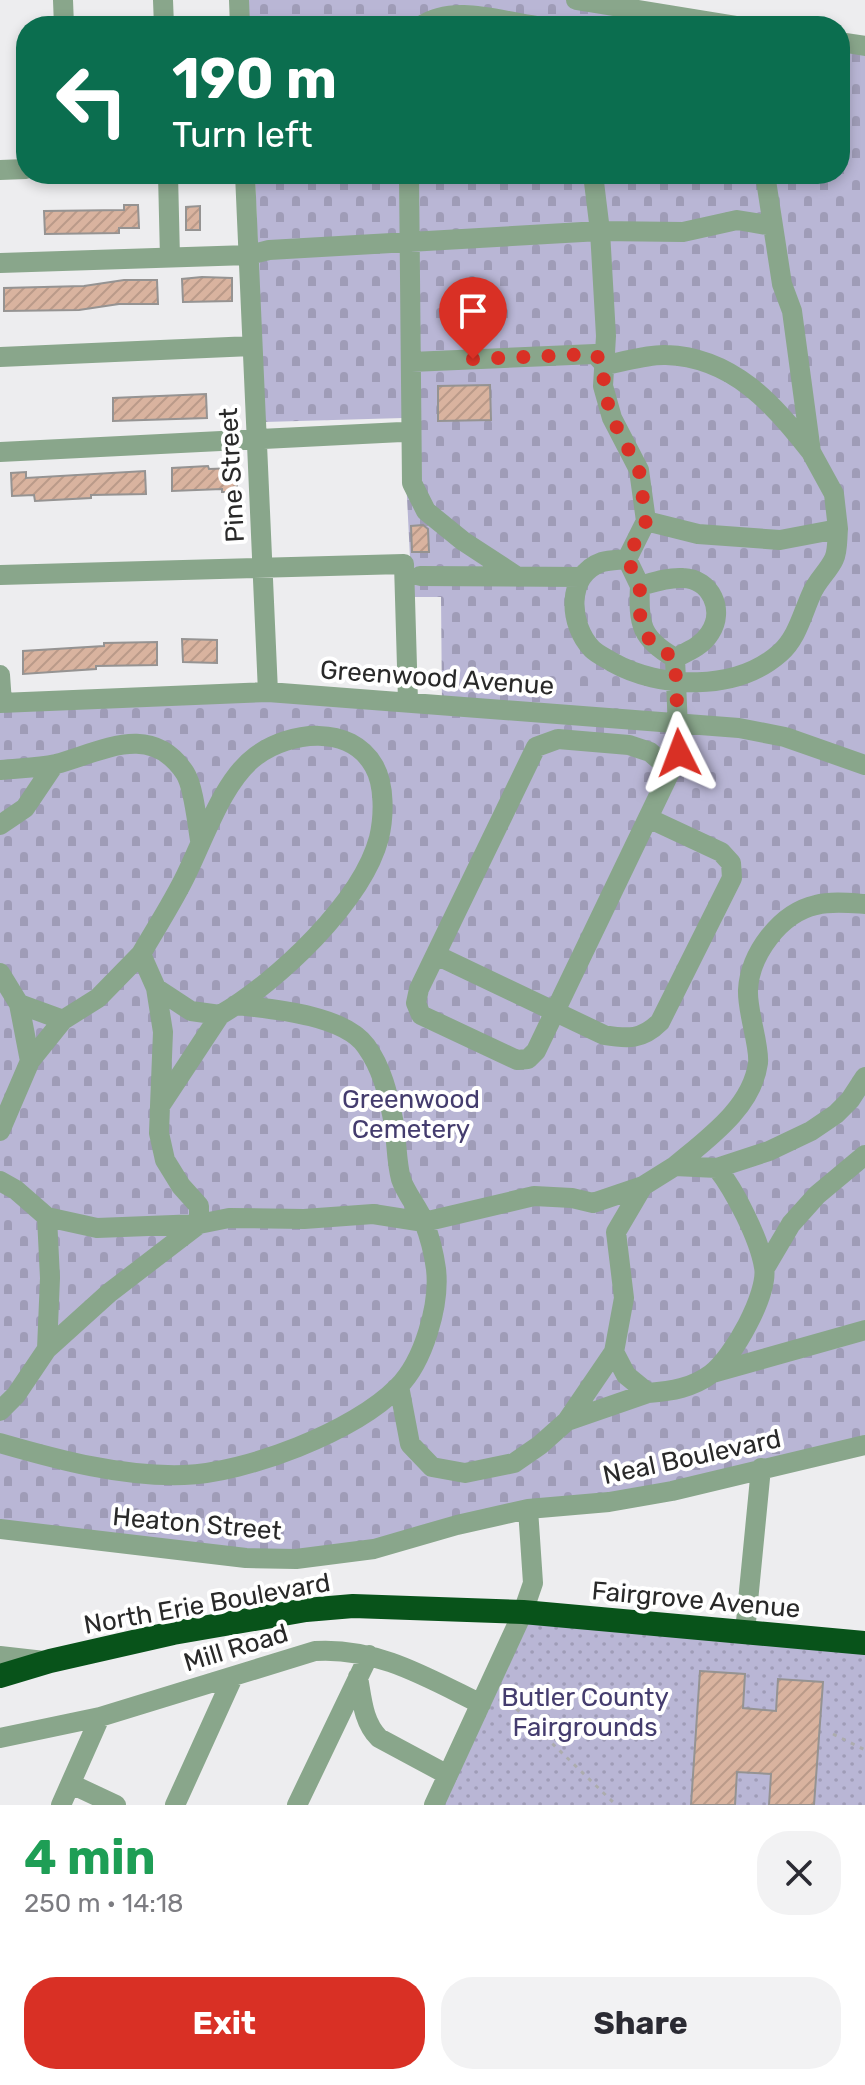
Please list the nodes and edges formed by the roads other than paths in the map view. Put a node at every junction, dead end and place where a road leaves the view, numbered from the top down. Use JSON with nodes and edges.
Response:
{"nodes":[{"id":1,"x":576,"y":0,"type":"edge"},
{"id":2,"x":444,"y":16,"type":"edge"},
{"id":3,"x":468,"y":16,"type":"edge"},
{"id":4,"x":675,"y":16,"type":"edge"},
{"id":5,"x":168,"y":184,"type":"edge"},
{"id":6,"x":245,"y":184,"type":"edge"},
{"id":7,"x":409,"y":184,"type":"edge"},
{"id":8,"x":594,"y":184,"type":"edge"},
{"id":9,"x":767,"y":184,"type":"edge"},
{"id":10,"x":773,"y":226,"type":"junction"},
{"id":11,"x":600,"y":231,"type":"junction"},
{"id":12,"x":410,"y":242,"type":"junction"},
{"id":13,"x":249,"y":255,"type":"junction"},
{"id":14,"x":170,"y":258,"type":"junction"},
{"id":15,"x":0,"y":263,"type":"edge"},
{"id":16,"x":252,"y":346,"type":"junction"},
{"id":17,"x":0,"y":357,"type":"edge"},
{"id":18,"x":411,"y":362,"type":"junction"},
{"id":19,"x":605,"y":365,"type":"junction"},
{"id":20,"x":402,"y":432,"type":"dead end"},
{"id":21,"x":257,"y":439,"type":"junction"},
{"id":22,"x":0,"y":452,"type":"edge"},
{"id":23,"x":811,"y":452,"type":"junction"},
{"id":24,"x":646,"y":521,"type":"junction"},
{"id":25,"x":838,"y":529,"type":"junction"},
{"id":26,"x":627,"y":559,"type":"junction"},
{"id":27,"x":262,"y":566,"type":"junction"},
{"id":28,"x":412,"y":570,"type":"junction"},
{"id":29,"x":0,"y":575,"type":"edge"},
{"id":30,"x":518,"y":577,"type":"junction"},
{"id":31,"x":582,"y":577,"type":"junction"},
{"id":32,"x":640,"y":586,"type":"junction"},
{"id":33,"x":675,"y":658,"type":"junction"},
{"id":34,"x":0,"y":675,"type":"edge"},
{"id":35,"x":674,"y":682,"type":"junction"},
{"id":36,"x":268,"y":692,"type":"junction"},
{"id":37,"x":408,"y":701,"type":"junction"},
{"id":38,"x":1,"y":703,"type":"edge"},
{"id":39,"x":677,"y":722,"type":"junction"},
{"id":40,"x":54,"y":765,"type":"junction"},
{"id":41,"x":865,"y":765,"type":"edge"},
{"id":42,"x":0,"y":770,"type":"edge"},
{"id":43,"x":671,"y":770,"type":"junction"},
{"id":44,"x":648,"y":818,"type":"junction"},
{"id":45,"x":0,"y":825,"type":"edge"},
{"id":46,"x":200,"y":840,"type":"junction"},
{"id":47,"x":865,"y":904,"type":"edge"},
{"id":48,"x":141,"y":954,"type":"junction"},
{"id":49,"x":436,"y":955,"type":"junction"},
{"id":50,"x":0,"y":973,"type":"edge"},
{"id":51,"x":156,"y":988,"type":"junction"},
{"id":52,"x":19,"y":1004,"type":"junction"},
{"id":53,"x":229,"y":1010,"type":"junction"},
{"id":54,"x":555,"y":1012,"type":"junction"},
{"id":55,"x":63,"y":1020,"type":"junction"},
{"id":56,"x":30,"y":1061,"type":"junction"},
{"id":57,"x":865,"y":1077,"type":"edge"},
{"id":58,"x":857,"y":1102,"type":"edge"},
{"id":59,"x":160,"y":1106,"type":"junction"},
{"id":60,"x":0,"y":1131,"type":"edge"},
{"id":61,"x":865,"y":1155,"type":"edge"},
{"id":62,"x":675,"y":1166,"type":"junction"},
{"id":63,"x":717,"y":1168,"type":"junction"},
{"id":64,"x":0,"y":1181,"type":"edge"},
{"id":65,"x":643,"y":1186,"type":"junction"},
{"id":66,"x":47,"y":1217,"type":"junction"},
{"id":67,"x":424,"y":1222,"type":"junction"},
{"id":68,"x":199,"y":1224,"type":"junction"},
{"id":69,"x":765,"y":1268,"type":"junction"},
{"id":70,"x":865,"y":1330,"type":"edge"},
{"id":71,"x":47,"y":1349,"type":"junction"},
{"id":72,"x":614,"y":1352,"type":"junction"},
{"id":73,"x":713,"y":1373,"type":"junction"},
{"id":74,"x":399,"y":1386,"type":"junction"},
{"id":75,"x":648,"y":1393,"type":"junction"},
{"id":76,"x":0,"y":1411,"type":"edge"},
{"id":77,"x":567,"y":1421,"type":"junction"},
{"id":78,"x":0,"y":1443,"type":"edge"},
{"id":79,"x":865,"y":1445,"type":"edge"},
{"id":80,"x":761,"y":1468,"type":"junction"},
{"id":81,"x":528,"y":1509,"type":"junction"},
{"id":82,"x":0,"y":1529,"type":"edge"},
{"id":83,"x":523,"y":1612,"type":"junction"},
{"id":84,"x":745,"y":1632,"type":"junction"},
{"id":85,"x":865,"y":1643,"type":"edge"},
{"id":86,"x":369,"y":1655,"type":"junction"},
{"id":87,"x":0,"y":1656,"type":"edge"},
{"id":88,"x":50,"y":1661,"type":"junction"},
{"id":89,"x":0,"y":1676,"type":"edge"},
{"id":90,"x":233,"y":1677,"type":"junction"},
{"id":91,"x":358,"y":1677,"type":"junction"},
{"id":92,"x":481,"y":1704,"type":"junction"},
{"id":93,"x":100,"y":1717,"type":"junction"},
{"id":94,"x":0,"y":1738,"type":"edge"},
{"id":95,"x":448,"y":1775,"type":"junction"},
{"id":96,"x":71,"y":1784,"type":"junction"},
{"id":97,"x":61,"y":1805,"type":"edge"},
{"id":98,"x":116,"y":1805,"type":"edge"},
{"id":99,"x":175,"y":1805,"type":"edge"},
{"id":100,"x":297,"y":1805,"type":"edge"},
{"id":101,"x":434,"y":1805,"type":"edge"}],
"edges":[{"from":1,"to":4,"type":"street"},
{"from":2,"to":3,"type":"street"},
{"from":5,"to":14,"type":"street"},
{"from":6,"to":13,"type":"street","name":"Pine Street"},
{"from":7,"to":12,"type":"street"},
{"from":8,"to":11,"type":"street"},
{"from":9,"to":10,"type":"street"},
{"from":10,"to":11,"type":"street"},
{"from":10,"to":23,"type":"street"},
{"from":11,"to":12,"type":"street"},
{"from":11,"to":19,"type":"street"},
{"from":12,"to":13,"type":"street"},
{"from":12,"to":18,"type":"street"},
{"from":13,"to":14,"type":"street"},
{"from":13,"to":16,"type":"street","name":"Pine Street"},
{"from":14,"to":15,"type":"street"},
{"from":16,"to":17,"type":"street"},
{"from":16,"to":21,"type":"street","name":"Pine Street"},
{"from":18,"to":19,"type":"street"},
{"from":18,"to":30,"type":"street"},
{"from":19,"to":23,"type":"street"},
{"from":19,"to":24,"type":"street"},
{"from":20,"to":21,"type":"street"},
{"from":21,"to":22,"type":"street"},
{"from":21,"to":27,"type":"street","name":"Pine Street"},
{"from":23,"to":25,"type":"street"},
{"from":24,"to":25,"type":"street"},
{"from":24,"to":26,"type":"street"},
{"from":25,"to":35,"type":"street"},
{"from":26,"to":31,"type":"street"},
{"from":26,"to":32,"type":"street"},
{"from":27,"to":28,"type":"street"},
{"from":27,"to":29,"type":"street"},
{"from":27,"to":36,"type":"street","name":"Pine Street"},
{"from":28,"to":30,"type":"street"},
{"from":28,"to":37,"type":"street"},
{"from":30,"to":31,"type":"street"},
{"from":31,"to":35,"type":"street"},
{"from":32,"to":33,"type":"street"},
{"from":32,"to":33,"type":"street"},
{"from":33,"to":35,"type":"street"},
{"from":34,"to":38,"type":"street"},
{"from":35,"to":39,"type":"street"},
{"from":36,"to":37,"type":"street","name":"Greenwood Avenue"},
{"from":36,"to":38,"type":"street","name":"Greenwood Avenue"},
{"from":37,"to":39,"type":"street","name":"Greenwood Avenue"},
{"from":39,"to":41,"type":"street","name":"Greenwood Avenue"},
{"from":39,"to":43,"type":"street"},
{"from":40,"to":42,"type":"street"},
{"from":40,"to":45,"type":"street"},
{"from":40,"to":46,"type":"street"},
{"from":43,"to":44,"type":"street"},
{"from":43,"to":49,"type":"street"},
{"from":44,"to":54,"type":"street"},
{"from":44,"to":54,"type":"street"},
{"from":46,"to":48,"type":"street"},
{"from":46,"to":53,"type":"street"},
{"from":47,"to":62,"type":"street"},
{"from":48,"to":51,"type":"street"},
{"from":48,"to":55,"type":"street"},
{"from":49,"to":54,"type":"street"},
{"from":49,"to":54,"type":"street"},
{"from":50,"to":52,"type":"street"},
{"from":51,"to":53,"type":"street"},
{"from":51,"to":59,"type":"street"},
{"from":52,"to":55,"type":"street"},
{"from":52,"to":56,"type":"street"},
{"from":53,"to":59,"type":"street"},
{"from":53,"to":67,"type":"street"},
{"from":55,"to":56,"type":"street"},
{"from":56,"to":60,"type":"street"},
{"from":57,"to":58,"type":"street"},
{"from":58,"to":63,"type":"street"},
{"from":59,"to":68,"type":"street"},
{"from":61,"to":69,"type":"street"},
{"from":62,"to":63,"type":"street"},
{"from":62,"to":65,"type":"street"},
{"from":63,"to":69,"type":"street"},
{"from":64,"to":66,"type":"street"},
{"from":65,"to":67,"type":"street"},
{"from":65,"to":72,"type":"street"},
{"from":66,"to":68,"type":"street"},
{"from":66,"to":71,"type":"street"},
{"from":67,"to":68,"type":"street"},
{"from":67,"to":74,"type":"street"},
{"from":68,"to":71,"type":"street"},
{"from":69,"to":73,"type":"street"},
{"from":70,"to":73,"type":"street"},
{"from":71,"to":76,"type":"street"},
{"from":72,"to":75,"type":"street"},
{"from":72,"to":77,"type":"street"},
{"from":73,"to":75,"type":"street"},
{"from":74,"to":77,"type":"street"},
{"from":74,"to":78,"type":"street"},
{"from":75,"to":77,"type":"street"},
{"from":79,"to":80,"type":"street","name":"Neal Boulevard"},
{"from":80,"to":81,"type":"street","name":"Neal Boulevard"},
{"from":80,"to":84,"type":"street"},
{"from":81,"to":82,"type":"street","name":"Heaton Street"},
{"from":81,"to":83,"type":"street"},
{"from":83,"to":84,"type":"highway","name":"Fairgrove Avenue"},
{"from":83,"to":88,"type":"highway","name":"North Erie Boulevard"},
{"from":83,"to":92,"type":"street"},
{"from":84,"to":85,"type":"highway","name":"Fairgrove Avenue"},
{"from":86,"to":90,"type":"street","name":"Mill Road"},
{"from":86,"to":91,"type":"street"},
{"from":86,"to":92,"type":"street","name":"Mill Road"},
{"from":87,"to":88,"type":"street"},
{"from":88,"to":89,"type":"highway","name":"North Erie Boulevard"},
{"from":90,"to":93,"type":"street","name":"Mill Road"},
{"from":90,"to":99,"type":"street"},
{"from":91,"to":95,"type":"street"},
{"from":91,"to":100,"type":"street"},
{"from":92,"to":95,"type":"street"},
{"from":93,"to":94,"type":"street","name":"Mill Road"},
{"from":93,"to":96,"type":"street"},
{"from":95,"to":101,"type":"street"},
{"from":96,"to":97,"type":"street"},
{"from":96,"to":98,"type":"street"}]}
